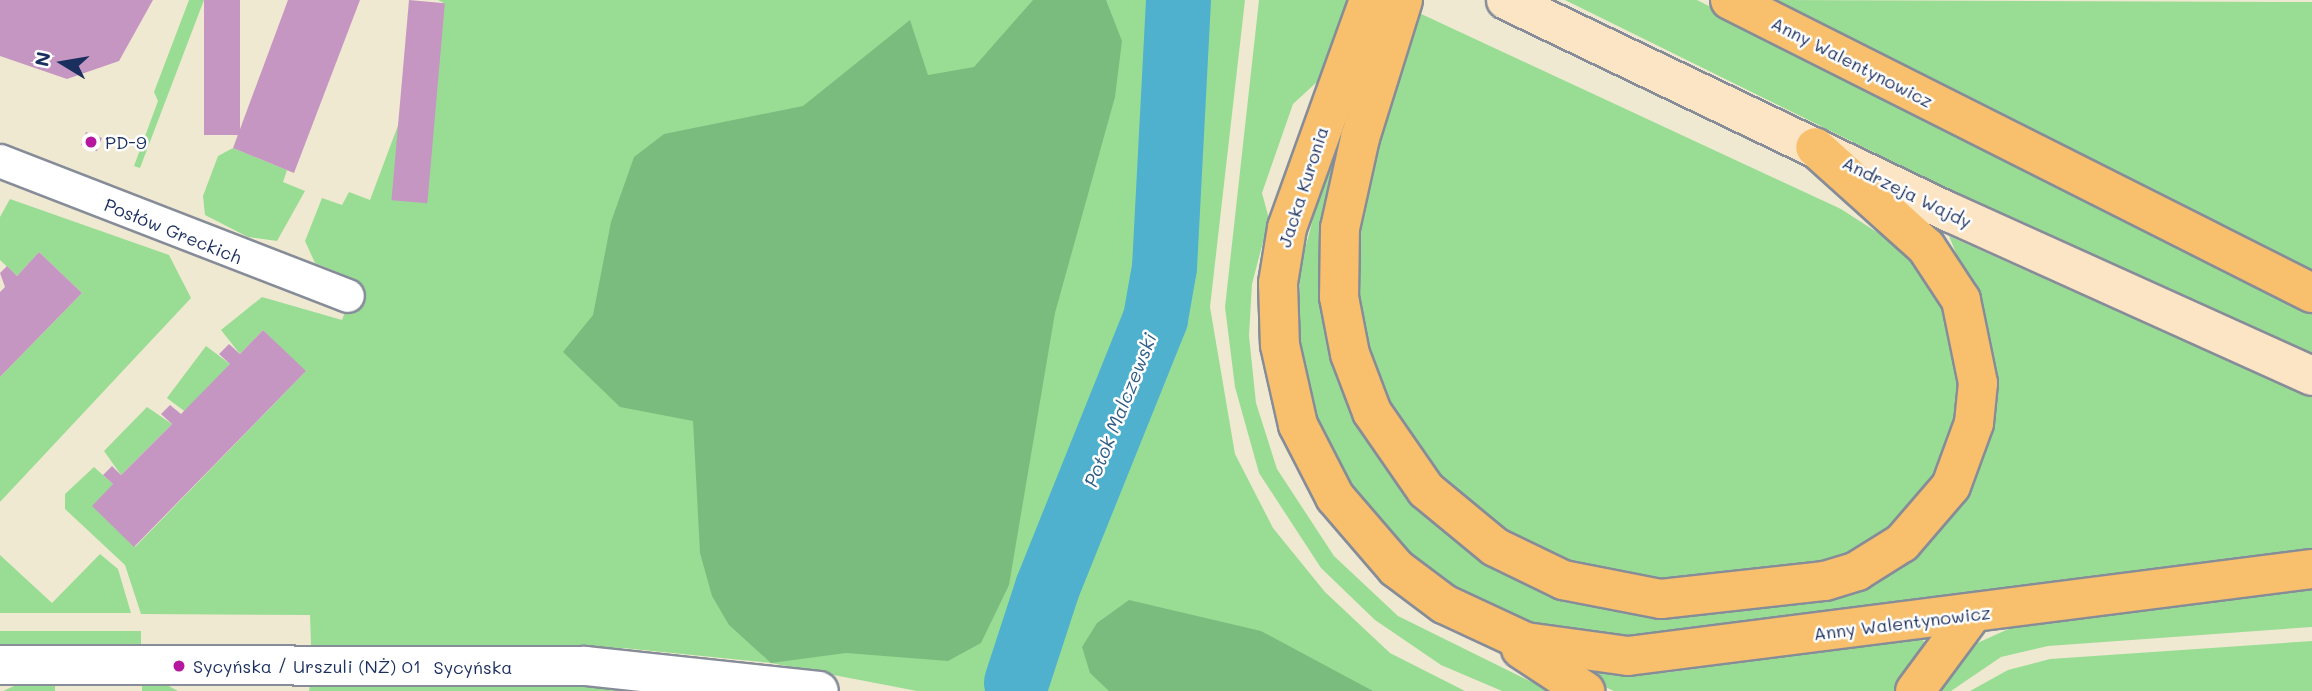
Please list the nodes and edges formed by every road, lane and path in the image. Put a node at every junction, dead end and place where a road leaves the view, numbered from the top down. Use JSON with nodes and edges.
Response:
{"nodes":[{"id":1,"x":1369,"y":0,"type":"edge"},
{"id":2,"x":1403,"y":0,"type":"edge"},
{"id":3,"x":1506,"y":0,"type":"edge"},
{"id":4,"x":1730,"y":0,"type":"edge"},
{"id":5,"x":1815,"y":148,"type":"junction"},
{"id":6,"x":0,"y":161,"type":"edge"},
{"id":7,"x":2312,"y":293,"type":"edge"},
{"id":8,"x":348,"y":296,"type":"dead end"},
{"id":9,"x":2312,"y":376,"type":"edge"},
{"id":10,"x":2312,"y":569,"type":"edge"},
{"id":11,"x":1972,"y":614,"type":"junction"},
{"id":12,"x":1493,"y":630,"type":"junction"},
{"id":13,"x":0,"y":665,"type":"edge"},
{"id":14,"x":819,"y":691,"type":"edge"},
{"id":15,"x":1585,"y":691,"type":"edge"},
{"id":16,"x":1916,"y":691,"type":"edge"}],
"edges":[{"from":1,"to":12,"type":"main road","name":"Jacka Kuronia"},
{"from":2,"to":5,"type":"main road"},
{"from":3,"to":5,"type":"main road","name":"Andrzeja Wajdy"},
{"from":4,"to":7,"type":"main road","name":"Anny Walentynowicz"},
{"from":5,"to":9,"type":"main road","name":"Andrzeja Wajdy"},
{"from":6,"to":8,"type":"street","name":"Posłów Greckich"},
{"from":10,"to":11,"type":"main road","name":"Anny Walentynowicz"},
{"from":11,"to":12,"type":"main road","name":"Anny Walentynowicz"},
{"from":11,"to":16,"type":"main road"},
{"from":12,"to":15,"type":"main road"},
{"from":13,"to":14,"type":"street","name":"Sycyńska"}]}
